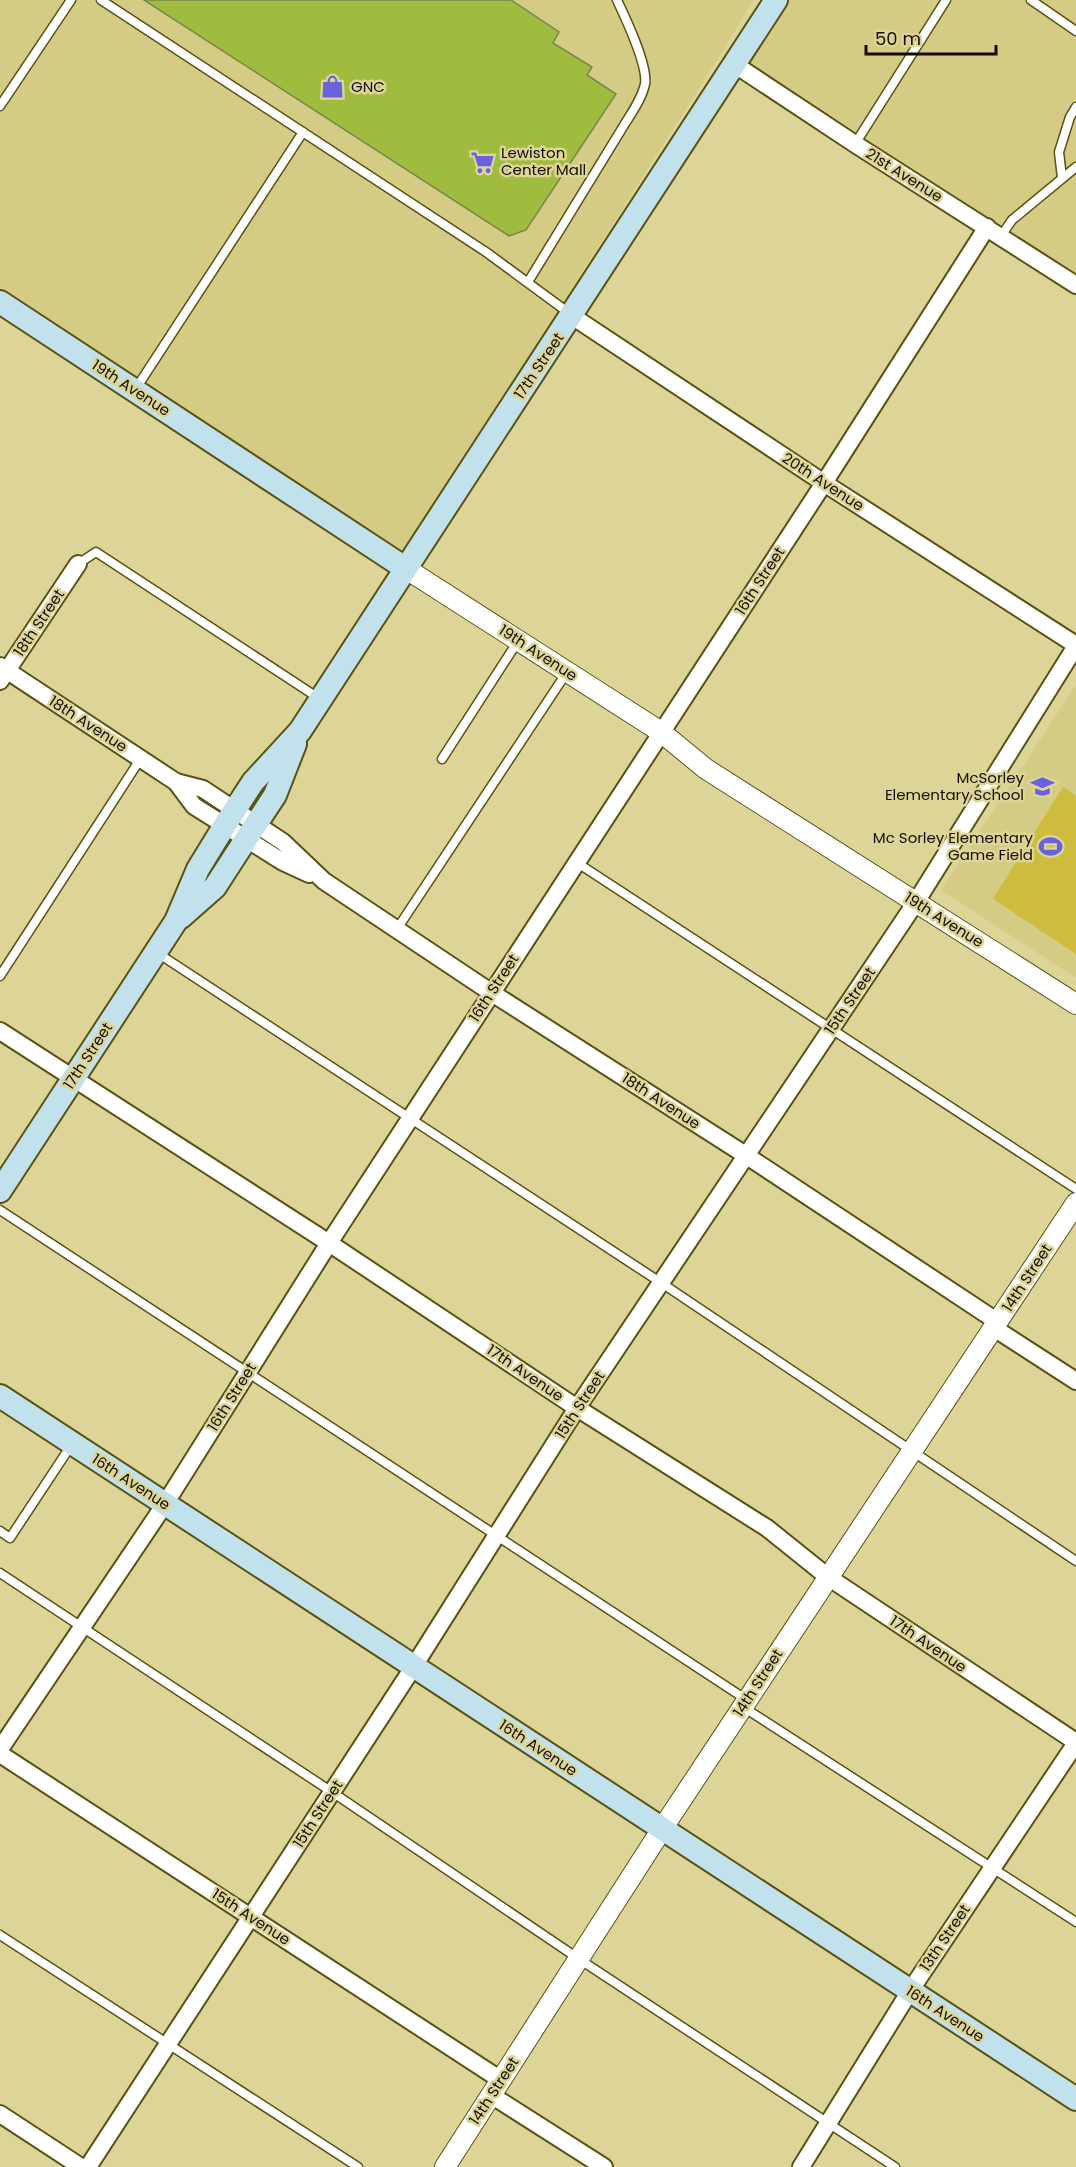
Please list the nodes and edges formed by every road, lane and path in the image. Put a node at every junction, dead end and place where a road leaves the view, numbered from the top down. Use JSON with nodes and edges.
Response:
{"nodes":[{"id":1,"x":71,"y":0,"type":"edge"},
{"id":2,"x":101,"y":0,"type":"edge"},
{"id":3,"x":618,"y":0,"type":"edge"},
{"id":4,"x":776,"y":0,"type":"edge"},
{"id":5,"x":946,"y":0,"type":"edge"},
{"id":6,"x":1031,"y":0,"type":"edge"},
{"id":7,"x":1076,"y":31,"type":"edge"},
{"id":8,"x":734,"y":64,"type":"junction"},
{"id":9,"x":0,"y":106,"type":"edge"},
{"id":10,"x":1076,"y":107,"type":"edge"},
{"id":11,"x":303,"y":132,"type":"junction"},
{"id":12,"x":855,"y":144,"type":"junction"},
{"id":13,"x":1076,"y":167,"type":"edge"},
{"id":14,"x":1062,"y":178,"type":"junction"},
{"id":15,"x":994,"y":231,"type":"junction"},
{"id":16,"x":528,"y":282,"type":"junction"},
{"id":17,"x":1076,"y":285,"type":"edge"},
{"id":18,"x":0,"y":302,"type":"edge"},
{"id":19,"x":572,"y":316,"type":"junction"},
{"id":20,"x":135,"y":391,"type":"junction"},
{"id":21,"x":824,"y":483,"type":"junction"},
{"id":22,"x":78,"y":564,"type":"joint"},
{"id":23,"x":405,"y":568,"type":"junction"},
{"id":24,"x":518,"y":640,"type":"junction"},
{"id":25,"x":1076,"y":645,"type":"edge"},
{"id":26,"x":2,"y":672,"type":"edge"},
{"id":27,"x":567,"y":672,"type":"junction"},
{"id":28,"x":320,"y":699,"type":"junction"},
{"id":29,"x":300,"y":731,"type":"junction"},
{"id":30,"x":661,"y":732,"type":"junction"},
{"id":31,"x":141,"y":758,"type":"junction"},
{"id":32,"x":442,"y":759,"type":"dead end"},
{"id":33,"x":230,"y":818,"type":"junction"},
{"id":34,"x":251,"y":832,"type":"junction"},
{"id":35,"x":576,"y":862,"type":"junction"},
{"id":36,"x":916,"y":902,"type":"junction"},
{"id":37,"x":176,"y":921,"type":"junction"},
{"id":38,"x":397,"y":929,"type":"junction"},
{"id":39,"x":156,"y":952,"type":"junction"},
{"id":40,"x":0,"y":976,"type":"edge"},
{"id":41,"x":492,"y":993,"type":"junction"},
{"id":42,"x":1076,"y":1004,"type":"edge"},
{"id":43,"x":831,"y":1030,"type":"junction"},
{"id":44,"x":0,"y":1031,"type":"edge"},
{"id":45,"x":74,"y":1078,"type":"junction"},
{"id":46,"x":409,"y":1119,"type":"junction"},
{"id":47,"x":747,"y":1156,"type":"junction"},
{"id":48,"x":1076,"y":1189,"type":"edge"},
{"id":49,"x":0,"y":1191,"type":"edge"},
{"id":50,"x":1076,"y":1203,"type":"edge"},
{"id":51,"x":0,"y":1210,"type":"edge"},
{"id":52,"x":329,"y":1243,"type":"junction"},
{"id":53,"x":660,"y":1282,"type":"junction"},
{"id":54,"x":996,"y":1325,"type":"junction"},
{"id":55,"x":248,"y":1372,"type":"junction"},
{"id":56,"x":1076,"y":1381,"type":"edge"},
{"id":57,"x":0,"y":1396,"type":"edge"},
{"id":58,"x":577,"y":1408,"type":"junction"},
{"id":59,"x":73,"y":1443,"type":"junction"},
{"id":60,"x":912,"y":1451,"type":"junction"},
{"id":61,"x":165,"y":1504,"type":"junction"},
{"id":62,"x":0,"y":1531,"type":"edge"},
{"id":63,"x":497,"y":1535,"type":"junction"},
{"id":64,"x":1076,"y":1561,"type":"edge"},
{"id":65,"x":0,"y":1573,"type":"edge"},
{"id":66,"x":828,"y":1577,"type":"junction"},
{"id":67,"x":82,"y":1627,"type":"junction"},
{"id":68,"x":414,"y":1666,"type":"junction"},
{"id":69,"x":745,"y":1704,"type":"junction"},
{"id":70,"x":1076,"y":1743,"type":"edge"},
{"id":71,"x":0,"y":1749,"type":"edge"},
{"id":72,"x":0,"y":1754,"type":"edge"},
{"id":73,"x":332,"y":1792,"type":"junction"},
{"id":74,"x":662,"y":1829,"type":"junction"},
{"id":75,"x":993,"y":1868,"type":"junction"},
{"id":76,"x":251,"y":1917,"type":"junction"},
{"id":77,"x":1076,"y":1922,"type":"edge"},
{"id":78,"x":0,"y":1935,"type":"edge"},
{"id":79,"x":579,"y":1959,"type":"junction"},
{"id":80,"x":910,"y":1991,"type":"junction"},
{"id":81,"x":168,"y":2045,"type":"junction"},
{"id":82,"x":496,"y":2087,"type":"junction"},
{"id":83,"x":1076,"y":2100,"type":"edge"},
{"id":84,"x":0,"y":2114,"type":"edge"},
{"id":85,"x":827,"y":2123,"type":"junction"},
{"id":86,"x":81,"y":2167,"type":"edge"},
{"id":87,"x":88,"y":2167,"type":"edge"},
{"id":88,"x":358,"y":2167,"type":"edge"},
{"id":89,"x":445,"y":2167,"type":"edge"},
{"id":90,"x":604,"y":2167,"type":"edge"},
{"id":91,"x":801,"y":2167,"type":"edge"},
{"id":92,"x":895,"y":2167,"type":"edge"}],
"edges":[{"from":1,"to":9,"type":"lane"},
{"from":2,"to":11,"type":"lane"},
{"from":3,"to":16,"type":"lane"},
{"from":4,"to":8,"type":"main road","name":"17th Street"},
{"from":5,"to":12,"type":"lane"},
{"from":6,"to":7,"type":"lane"},
{"from":8,"to":12,"type":"street","name":"21st Avenue"},
{"from":8,"to":19,"type":"main road","name":"17th Street"},
{"from":10,"to":14,"type":"lane"},
{"from":11,"to":16,"type":"lane"},
{"from":11,"to":20,"type":"lane"},
{"from":12,"to":15,"type":"street","name":"21st Avenue"},
{"from":13,"to":14,"type":"lane"},
{"from":14,"to":15,"type":"lane"},
{"from":15,"to":17,"type":"street","name":"21st Avenue"},
{"from":15,"to":21,"type":"street","name":"16th Street"},
{"from":16,"to":19,"type":"lane"},
{"from":18,"to":20,"type":"main road","name":"19th Avenue"},
{"from":19,"to":21,"type":"street","name":"20th Avenue"},
{"from":19,"to":23,"type":"main road","name":"17th Street"},
{"from":20,"to":23,"type":"main road","name":"19th Avenue"},
{"from":21,"to":25,"type":"street","name":"20th Avenue"},
{"from":21,"to":30,"type":"street","name":"16th Street"},
{"from":22,"to":26,"type":"street","name":"18th Street"},
{"from":22,"to":28,"type":"lane"},
{"from":23,"to":24,"type":"street","name":"19th Avenue"},
{"from":23,"to":28,"type":"main road","name":"17th Street"},
{"from":24,"to":27,"type":"street","name":"19th Avenue"},
{"from":24,"to":32,"type":"lane"},
{"from":25,"to":36,"type":"street","name":"15th Street"},
{"from":26,"to":31,"type":"street","name":"18th Avenue"},
{"from":27,"to":30,"type":"street","name":"19th Avenue"},
{"from":27,"to":38,"type":"lane"},
{"from":28,"to":29,"type":"main road","name":"17th Street"},
{"from":29,"to":33,"type":"main road","name":"17th Street"},
{"from":29,"to":34,"type":"main road","name":"17th Street"},
{"from":30,"to":35,"type":"street","name":"16th Street"},
{"from":30,"to":36,"type":"street","name":"19th Avenue"},
{"from":31,"to":33,"type":"street","name":"18th Avenue"},
{"from":31,"to":40,"type":"lane"},
{"from":33,"to":34,"type":"street","name":"18th Avenue"},
{"from":33,"to":37,"type":"main road","name":"17th Street"},
{"from":34,"to":37,"type":"main road","name":"17th Street"},
{"from":34,"to":38,"type":"street","name":"18th Avenue"},
{"from":35,"to":41,"type":"street","name":"16th Street"},
{"from":35,"to":43,"type":"lane"},
{"from":36,"to":42,"type":"street","name":"19th Avenue"},
{"from":36,"to":43,"type":"street","name":"15th Street"},
{"from":37,"to":39,"type":"main road","name":"17th Street"},
{"from":38,"to":41,"type":"street","name":"18th Avenue"},
{"from":39,"to":45,"type":"main road","name":"17th Street"},
{"from":39,"to":46,"type":"lane"},
{"from":41,"to":46,"type":"street","name":"16th Street"},
{"from":41,"to":47,"type":"street","name":"18th Avenue"},
{"from":43,"to":47,"type":"street","name":"15th Street"},
{"from":43,"to":48,"type":"lane"},
{"from":44,"to":45,"type":"street","name":"17th Avenue"},
{"from":45,"to":49,"type":"main road","name":"17th Street"},
{"from":45,"to":52,"type":"street","name":"17th Avenue"},
{"from":46,"to":52,"type":"street","name":"16th Street"},
{"from":46,"to":53,"type":"lane"},
{"from":47,"to":53,"type":"street","name":"15th Street"},
{"from":47,"to":54,"type":"street","name":"18th Avenue"},
{"from":50,"to":54,"type":"street","name":"14th Street"},
{"from":51,"to":55,"type":"lane"},
{"from":52,"to":55,"type":"street","name":"16th Street"},
{"from":52,"to":58,"type":"street","name":"17th Avenue"},
{"from":53,"to":58,"type":"street","name":"15th Street"},
{"from":53,"to":60,"type":"lane"},
{"from":54,"to":56,"type":"street","name":"18th Avenue"},
{"from":54,"to":60,"type":"street","name":"14th Street"},
{"from":55,"to":61,"type":"street","name":"16th Street"},
{"from":55,"to":63,"type":"lane"},
{"from":57,"to":59,"type":"main road","name":"16th Avenue"},
{"from":58,"to":63,"type":"street","name":"15th Street"},
{"from":58,"to":66,"type":"street","name":"17th Avenue"},
{"from":59,"to":61,"type":"main road","name":"16th Avenue"},
{"from":59,"to":62,"type":"lane"},
{"from":60,"to":64,"type":"lane"},
{"from":60,"to":66,"type":"street","name":"14th Street"},
{"from":61,"to":67,"type":"street","name":"16th Street"},
{"from":61,"to":68,"type":"main road","name":"16th Avenue"},
{"from":63,"to":68,"type":"street","name":"15th Street"},
{"from":63,"to":69,"type":"lane"},
{"from":65,"to":67,"type":"lane"},
{"from":66,"to":69,"type":"street","name":"14th Street"},
{"from":66,"to":70,"type":"street","name":"17th Avenue"},
{"from":67,"to":71,"type":"street","name":"16th Street"},
{"from":67,"to":73,"type":"lane"},
{"from":68,"to":73,"type":"street","name":"15th Street"},
{"from":68,"to":74,"type":"main road","name":"16th Avenue"},
{"from":69,"to":74,"type":"street","name":"14th Street"},
{"from":69,"to":75,"type":"lane"},
{"from":70,"to":75,"type":"street","name":"13th Street"},
{"from":72,"to":76,"type":"street","name":"15th Avenue"},
{"from":73,"to":76,"type":"street","name":"15th Street"},
{"from":73,"to":79,"type":"lane"},
{"from":74,"to":79,"type":"street","name":"14th Street"},
{"from":74,"to":80,"type":"main road","name":"16th Avenue"},
{"from":75,"to":77,"type":"lane"},
{"from":75,"to":80,"type":"street","name":"13th Street"},
{"from":76,"to":81,"type":"street","name":"15th Street"},
{"from":76,"to":82,"type":"street","name":"15th Avenue"},
{"from":78,"to":81,"type":"lane"},
{"from":79,"to":82,"type":"street","name":"14th Street"},
{"from":79,"to":85,"type":"lane"},
{"from":80,"to":83,"type":"main road","name":"16th Avenue"},
{"from":80,"to":85,"type":"street","name":"13th Street"},
{"from":81,"to":87,"type":"street","name":"15th Street"},
{"from":81,"to":88,"type":"lane"},
{"from":82,"to":89,"type":"street","name":"14th Street"},
{"from":82,"to":90,"type":"street","name":"15th Avenue"},
{"from":84,"to":86,"type":"street"},
{"from":85,"to":91,"type":"street","name":"13th Street"},
{"from":85,"to":92,"type":"lane"}]}
